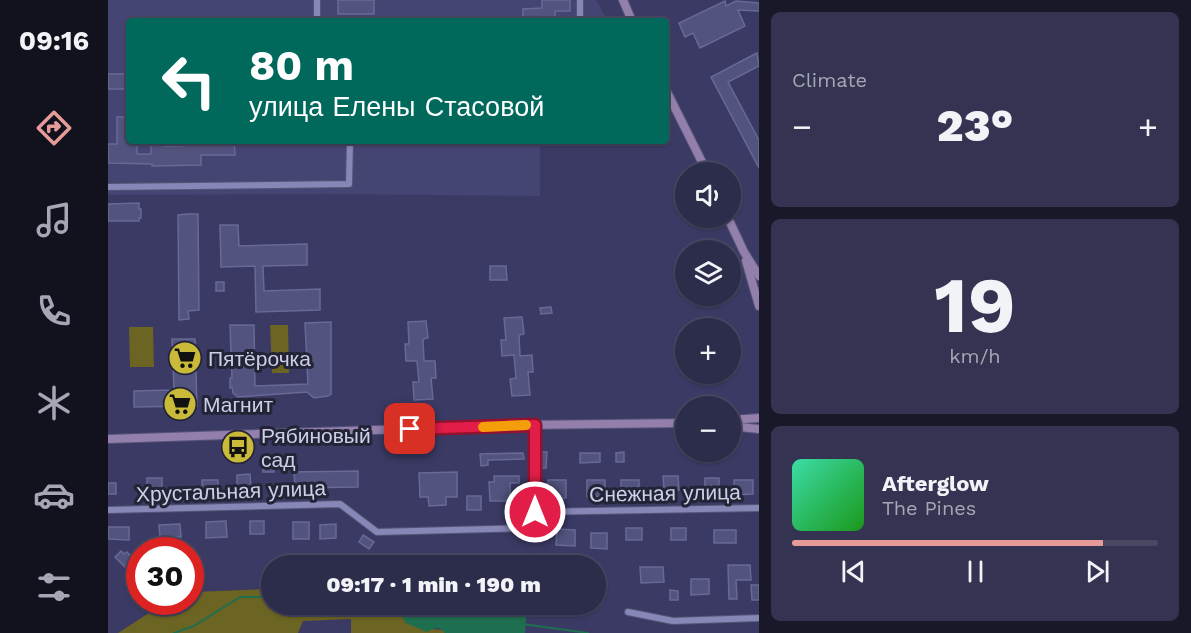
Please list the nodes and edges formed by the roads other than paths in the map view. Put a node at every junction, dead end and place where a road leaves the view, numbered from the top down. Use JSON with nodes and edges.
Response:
{"nodes":[{"id":1,"x":316,"y":0,"type":"edge"},
{"id":2,"x":580,"y":0,"type":"edge"},
{"id":3,"x":623,"y":0,"type":"edge"},
{"id":4,"x":317,"y":18,"type":"edge"},
{"id":5,"x":580,"y":18,"type":"edge"},
{"id":6,"x":632,"y":18,"type":"edge"},
{"id":7,"x":669,"y":96,"type":"edge"},
{"id":8,"x":350,"y":144,"type":"edge"},
{"id":9,"x":702,"y":162,"type":"edge"},
{"id":10,"x":108,"y":187,"type":"edge"},
{"id":11,"x":733,"y":228,"type":"edge"},
{"id":12,"x":744,"y":252,"type":"junction"},
{"id":13,"x":759,"y":276,"type":"edge"},
{"id":14,"x":759,"y":306,"type":"edge"},
{"id":15,"x":759,"y":418,"type":"edge"},
{"id":16,"x":741,"y":419,"type":"edge"},
{"id":17,"x":675,"y":423,"type":"edge"},
{"id":18,"x":535,"y":425,"type":"junction"},
{"id":19,"x":741,"y":427,"type":"edge"},
{"id":20,"x":759,"y":429,"type":"edge"},
{"id":21,"x":108,"y":439,"type":"edge"},
{"id":22,"x":759,"y":508,"type":"edge"},
{"id":23,"x":108,"y":510,"type":"edge"},
{"id":24,"x":535,"y":512,"type":"junction"},
{"id":25,"x":628,"y":612,"type":"dead end"},
{"id":26,"x":759,"y":618,"type":"edge"}],
"edges":[{"from":1,"to":4,"type":"street"},
{"from":2,"to":5,"type":"street"},
{"from":3,"to":6,"type":"main road"},
{"from":7,"to":9,"type":"main road"},
{"from":8,"to":10,"type":"street"},
{"from":11,"to":12,"type":"main road"},
{"from":12,"to":13,"type":"main road"},
{"from":12,"to":14,"type":"main road"},
{"from":15,"to":16,"type":"main road"},
{"from":17,"to":18,"type":"main road"},
{"from":18,"to":21,"type":"main road"},
{"from":18,"to":24,"type":"street"},
{"from":19,"to":20,"type":"main road"},
{"from":22,"to":24,"type":"street","name":"Снежная улица"},
{"from":23,"to":24,"type":"street","name":"Хрустальная улица"},
{"from":25,"to":26,"type":"street"}]}
